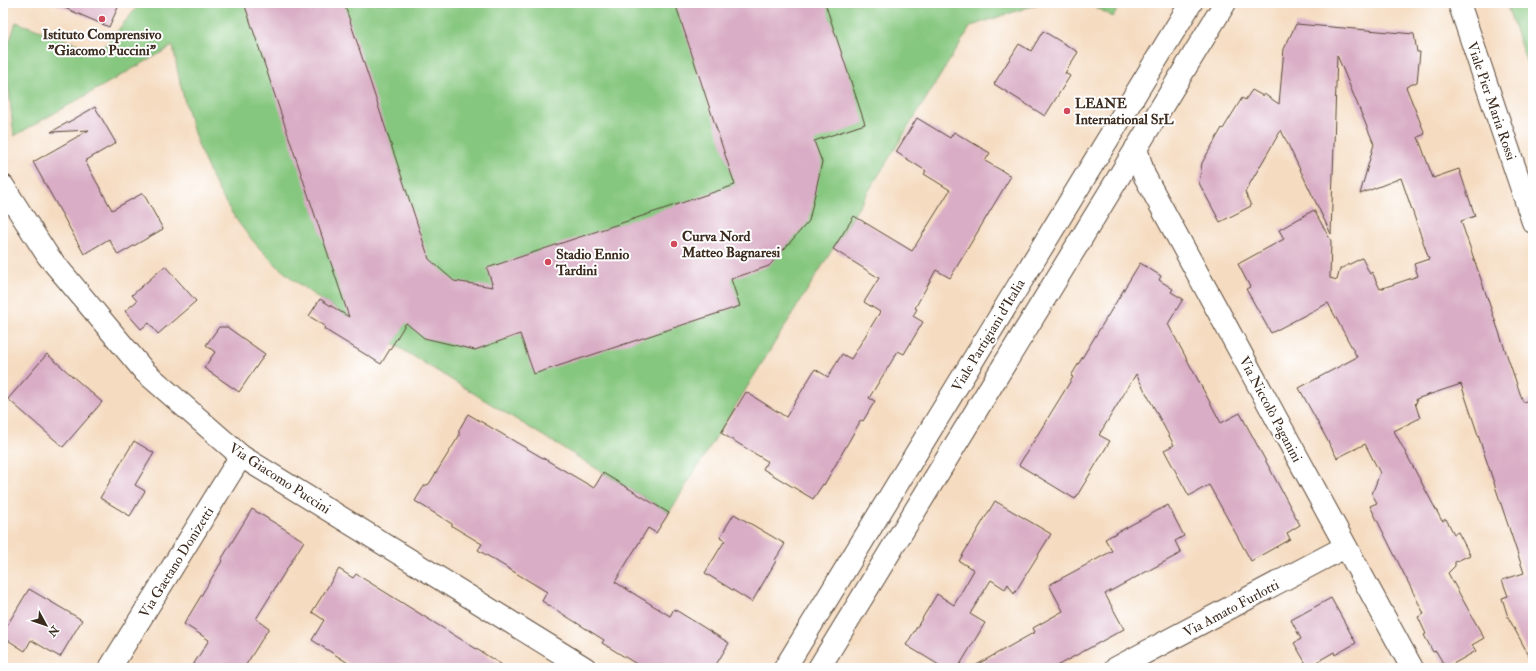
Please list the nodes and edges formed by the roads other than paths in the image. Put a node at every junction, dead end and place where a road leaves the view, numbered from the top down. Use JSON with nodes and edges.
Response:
{"nodes":[{"id":1,"x":1225,"y":3,"type":"edge"},
{"id":2,"x":1459,"y":3,"type":"edge"},
{"id":3,"x":1187,"y":9,"type":"edge"},
{"id":4,"x":1136,"y":148,"type":"junction"},
{"id":5,"x":3,"y":186,"type":"edge"},
{"id":6,"x":1533,"y":222,"type":"edge"},
{"id":7,"x":241,"y":456,"type":"junction"},
{"id":8,"x":1345,"y":547,"type":"junction"},
{"id":9,"x":110,"y":668,"type":"edge"},
{"id":10,"x":585,"y":668,"type":"edge"},
{"id":11,"x":785,"y":668,"type":"edge"},
{"id":12,"x":819,"y":668,"type":"edge"},
{"id":13,"x":1116,"y":668,"type":"edge"},
{"id":14,"x":1412,"y":668,"type":"edge"}],
"edges":[{"from":1,"to":4,"type":"street","name":"Viale Partigiani d'Italia"},
{"from":2,"to":6,"type":"street","name":"Viale Pier Maria Rossi"},
{"from":3,"to":11,"type":"street","name":"Viale Partigiani d'Italia"},
{"from":4,"to":8,"type":"street","name":"Via Niccolò Paganini"},
{"from":4,"to":12,"type":"street","name":"Viale Partigiani d'Italia"},
{"from":5,"to":7,"type":"street","name":"Via Giacomo Puccini"},
{"from":7,"to":9,"type":"street","name":"Via Gaetano Donizetti"},
{"from":7,"to":10,"type":"street","name":"Via Giacomo Puccini"},
{"from":8,"to":13,"type":"street","name":"Via Amato Furlotti"},
{"from":8,"to":14,"type":"street","name":"Via Niccolò Paganini"}]}
